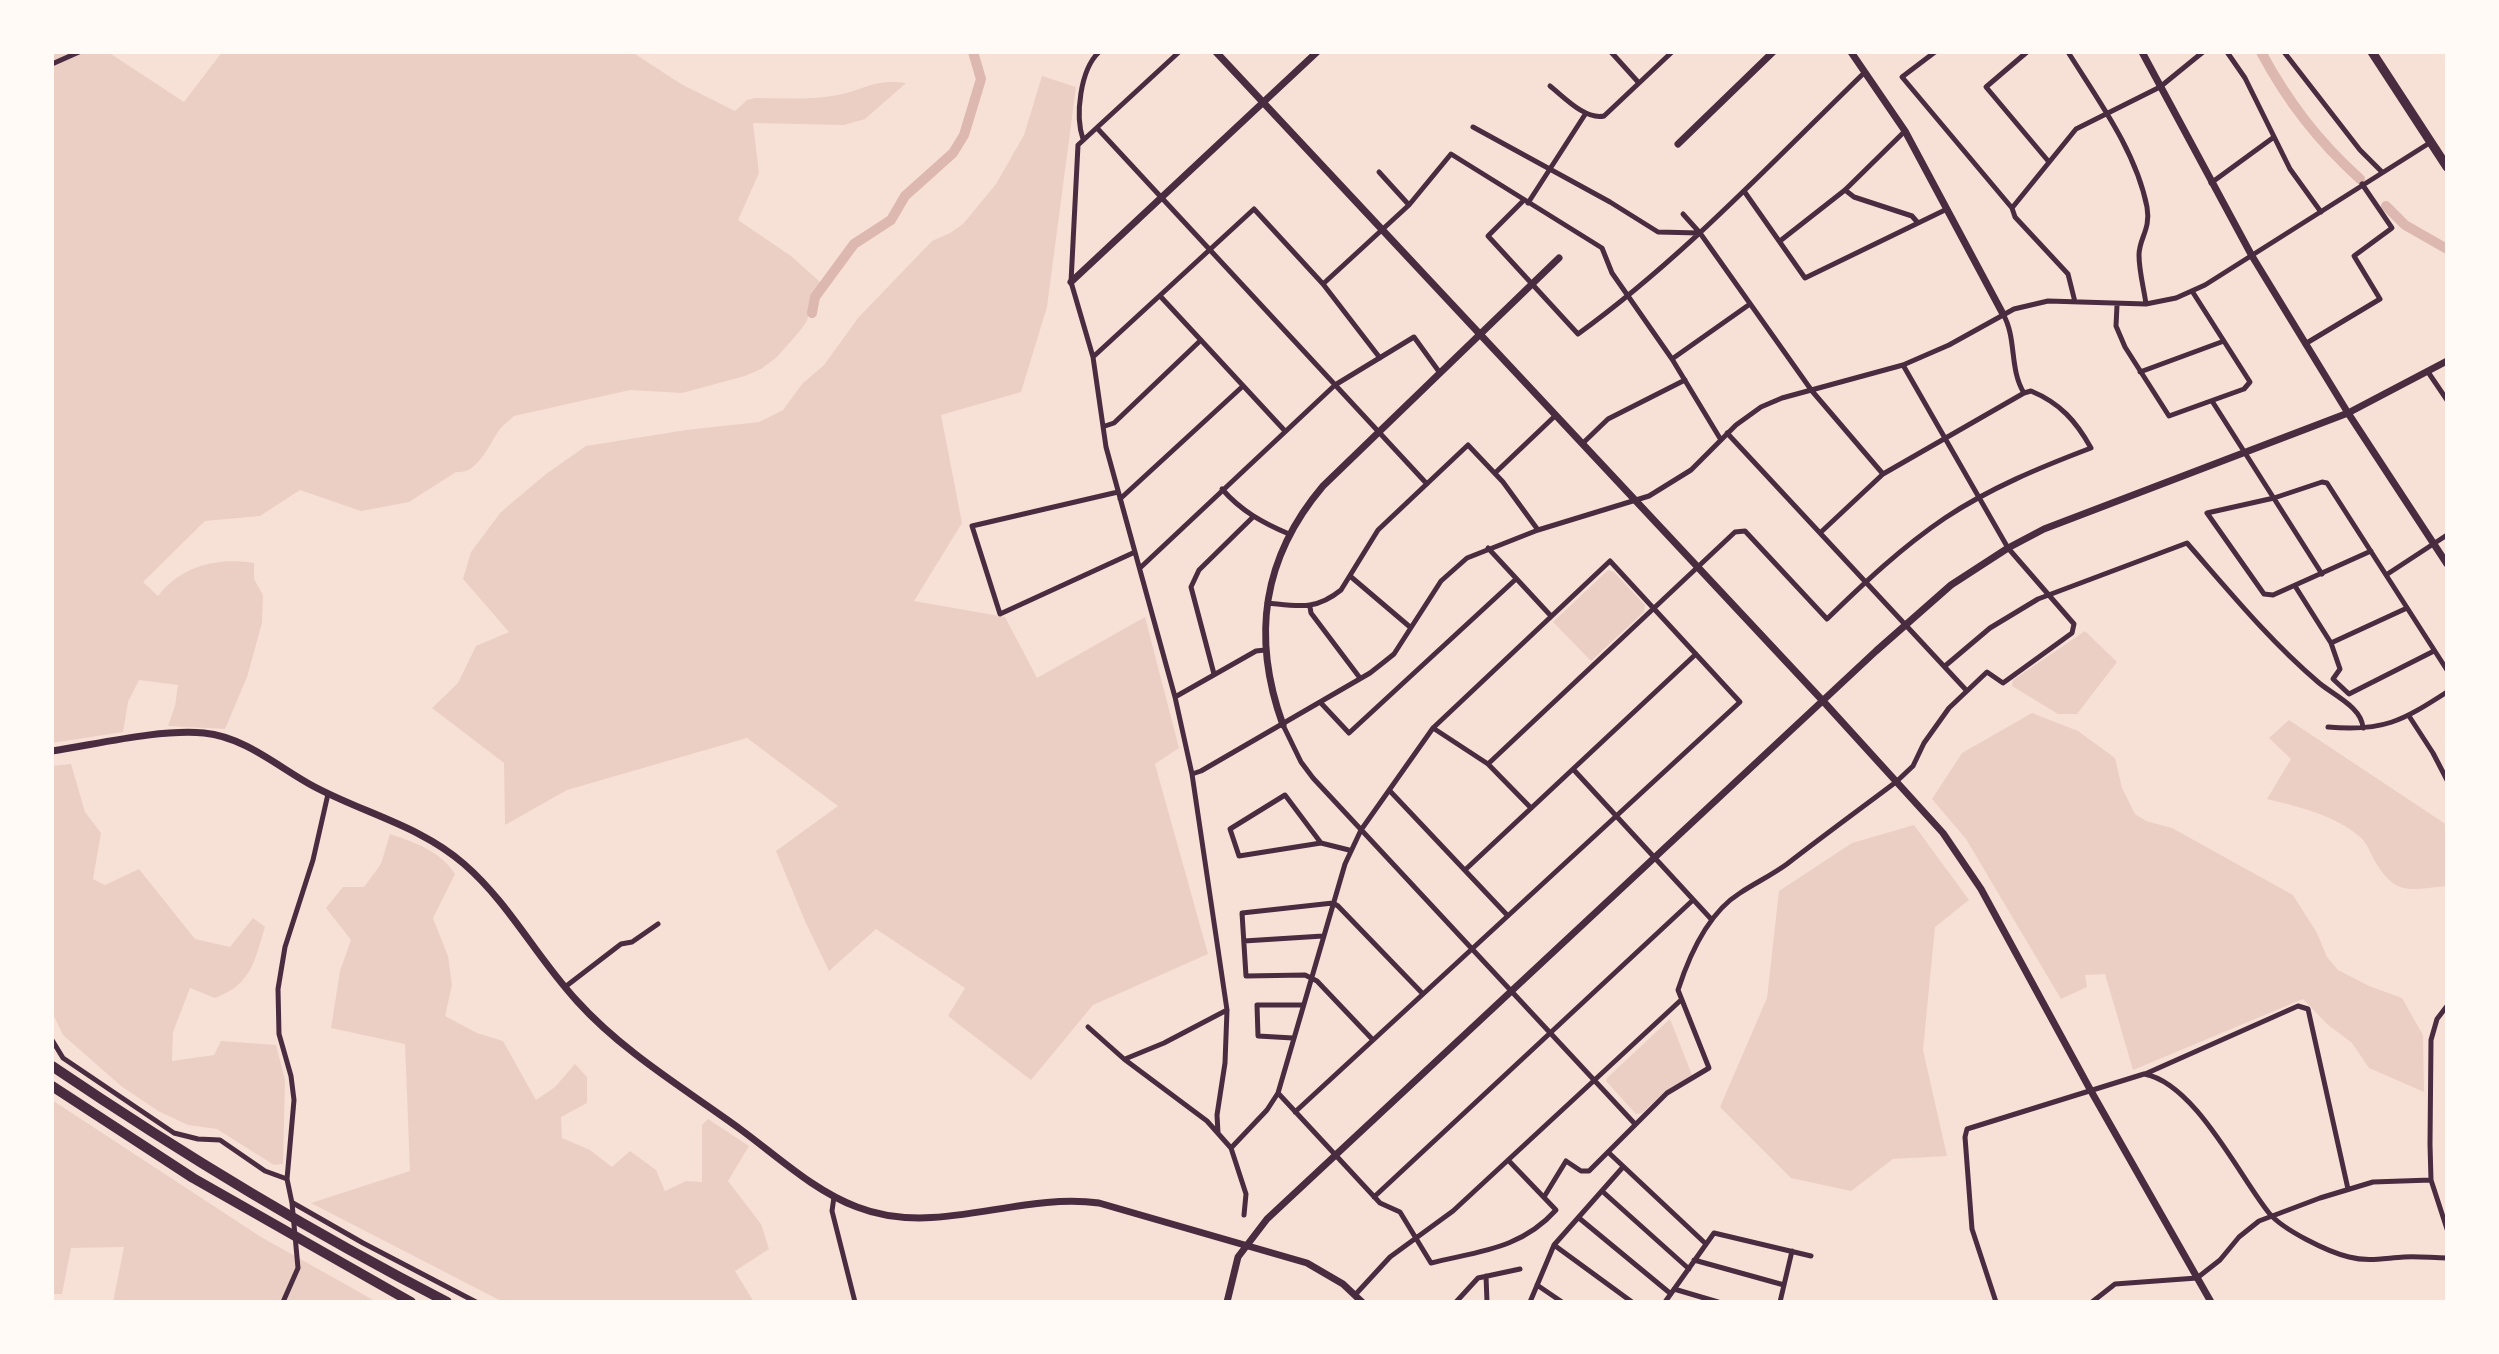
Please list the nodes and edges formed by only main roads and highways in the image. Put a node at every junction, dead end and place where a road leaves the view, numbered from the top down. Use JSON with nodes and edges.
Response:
{"nodes":[{"id":1,"x":2372,"y":52,"type":"edge"},
{"id":2,"x":2447,"y":167,"type":"edge"},
{"id":3,"x":52,"y":1066,"type":"edge"},
{"id":4,"x":52,"y":1086,"type":"edge"},
{"id":5,"x":411,"y":1302,"type":"edge"},
{"id":6,"x":447,"y":1302,"type":"edge"}],
"edges":[{"from":1,"to":2,"type":"highway"},
{"from":3,"to":6,"type":"highway"},
{"from":4,"to":5,"type":"highway"}]}
